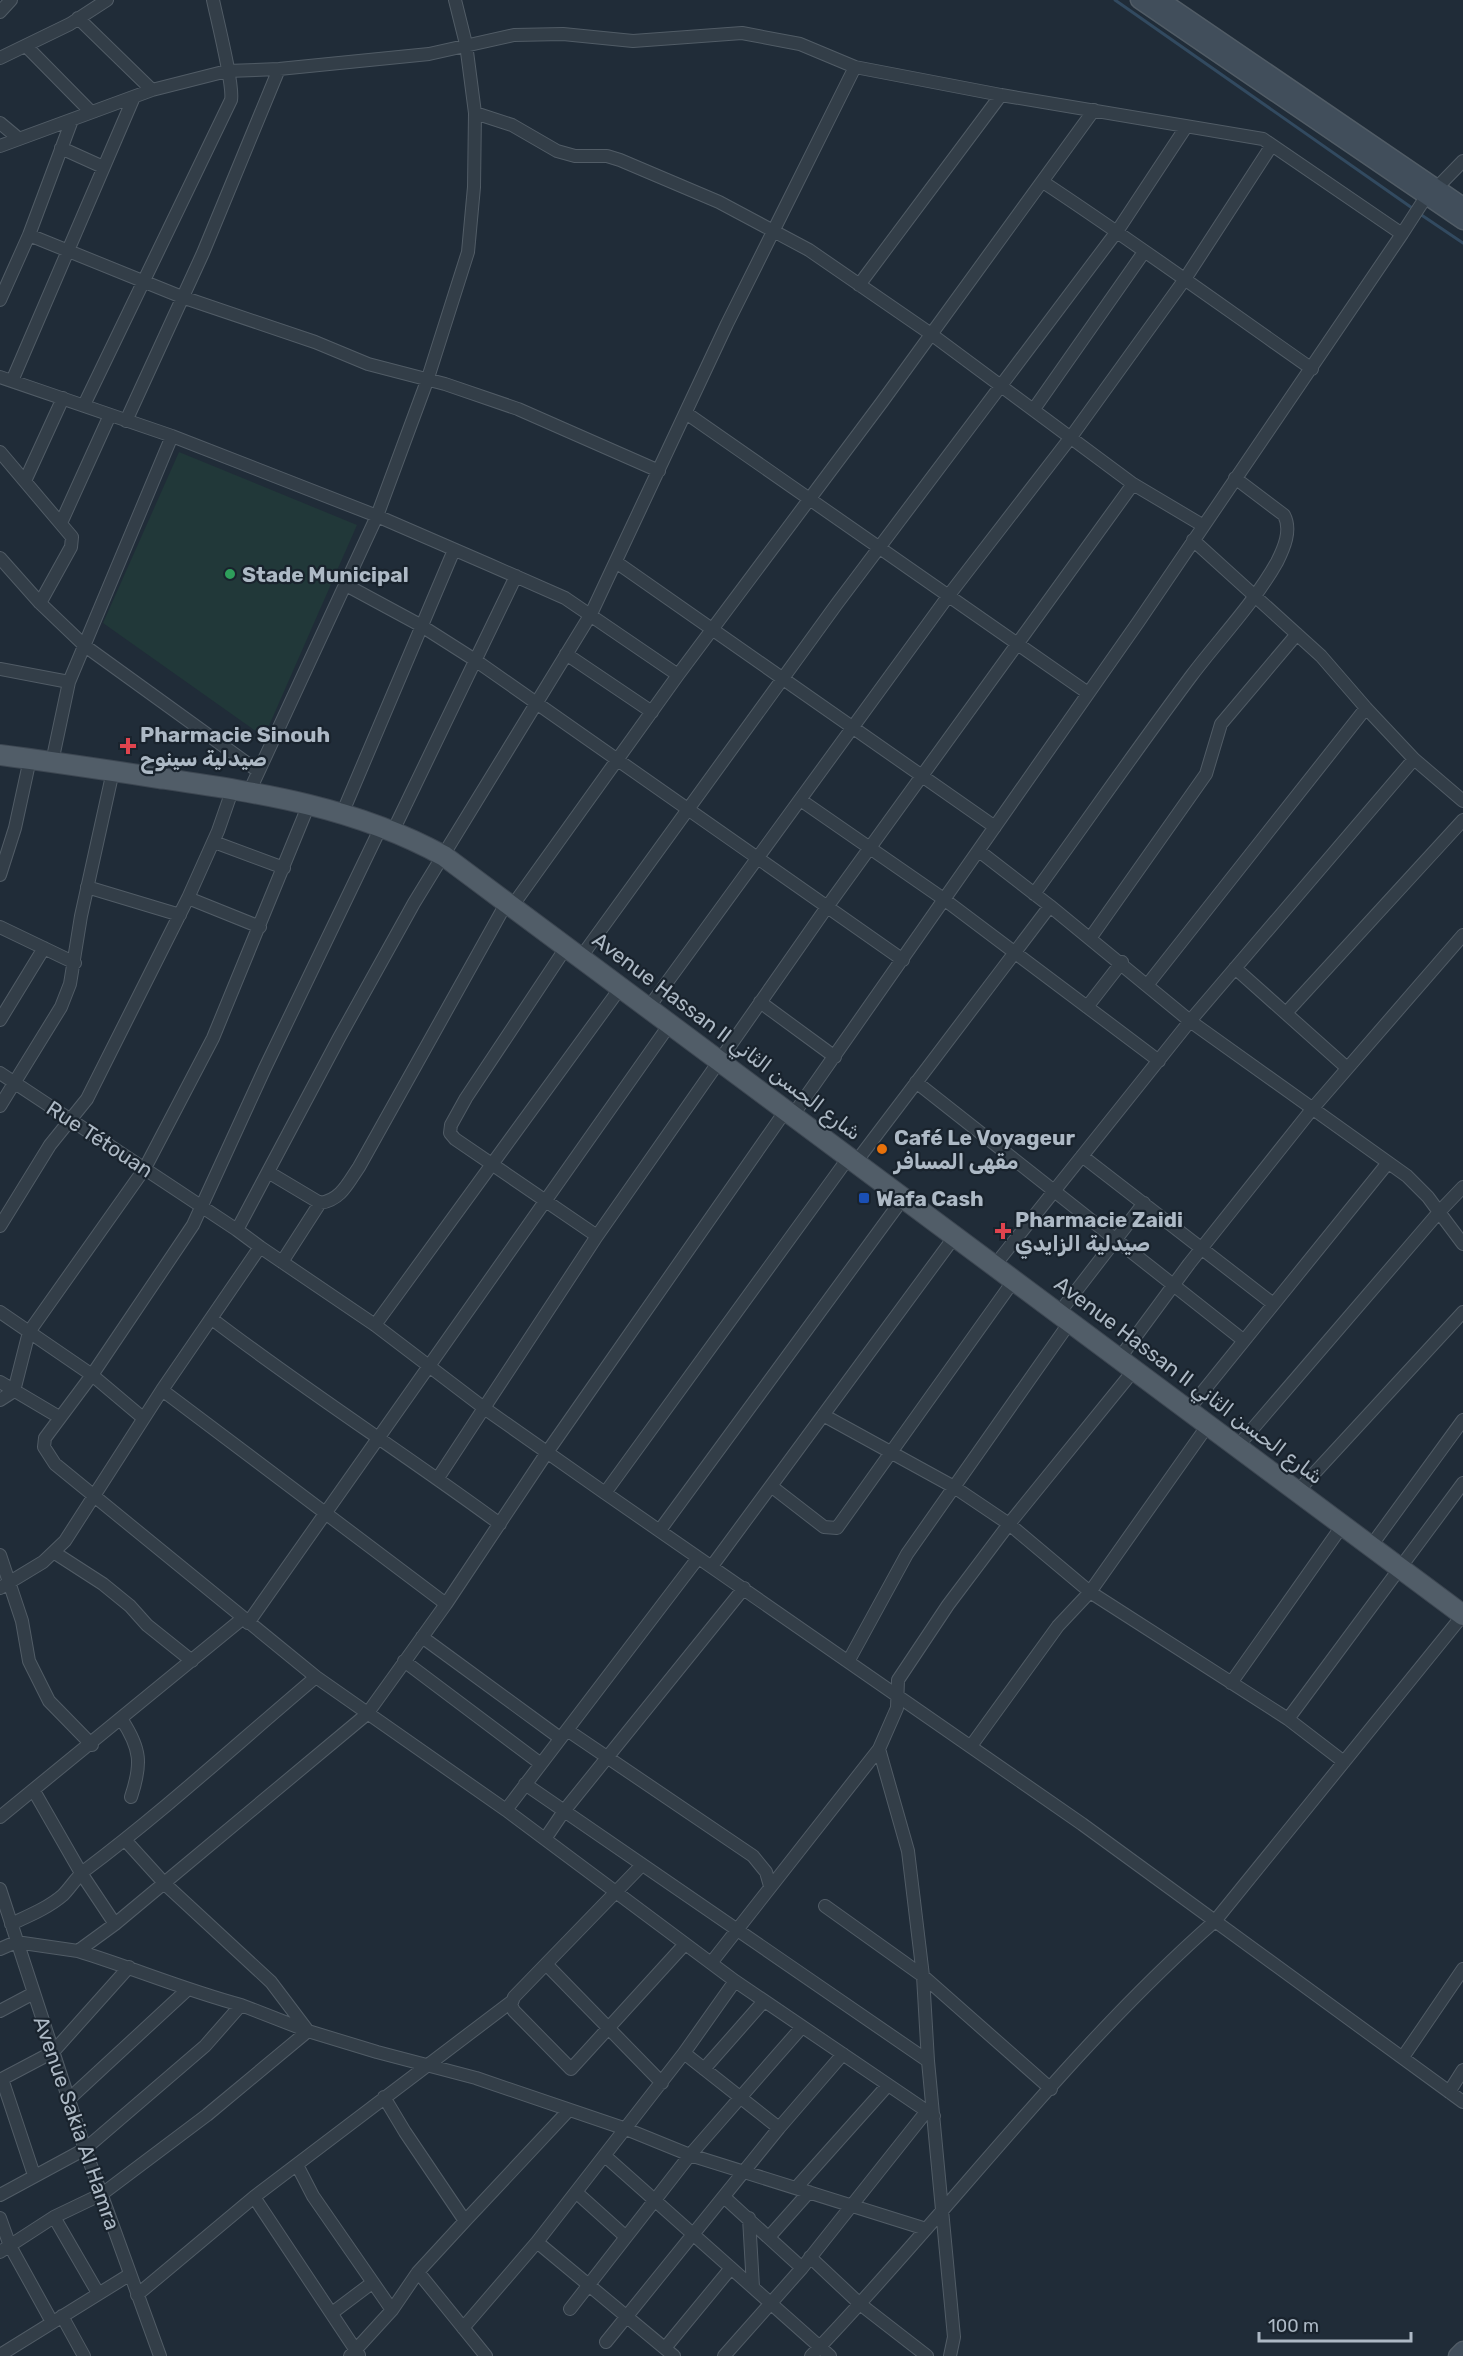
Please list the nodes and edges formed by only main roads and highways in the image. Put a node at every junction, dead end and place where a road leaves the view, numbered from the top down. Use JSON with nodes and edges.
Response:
{"nodes":[{"id":1,"x":0,"y":755,"type":"edge"},
{"id":2,"x":1463,"y":1615,"type":"edge"}],
"edges":[{"from":1,"to":2,"type":"main road","name":"Avenue Hassan II شارع الحسن الثاني"}]}
